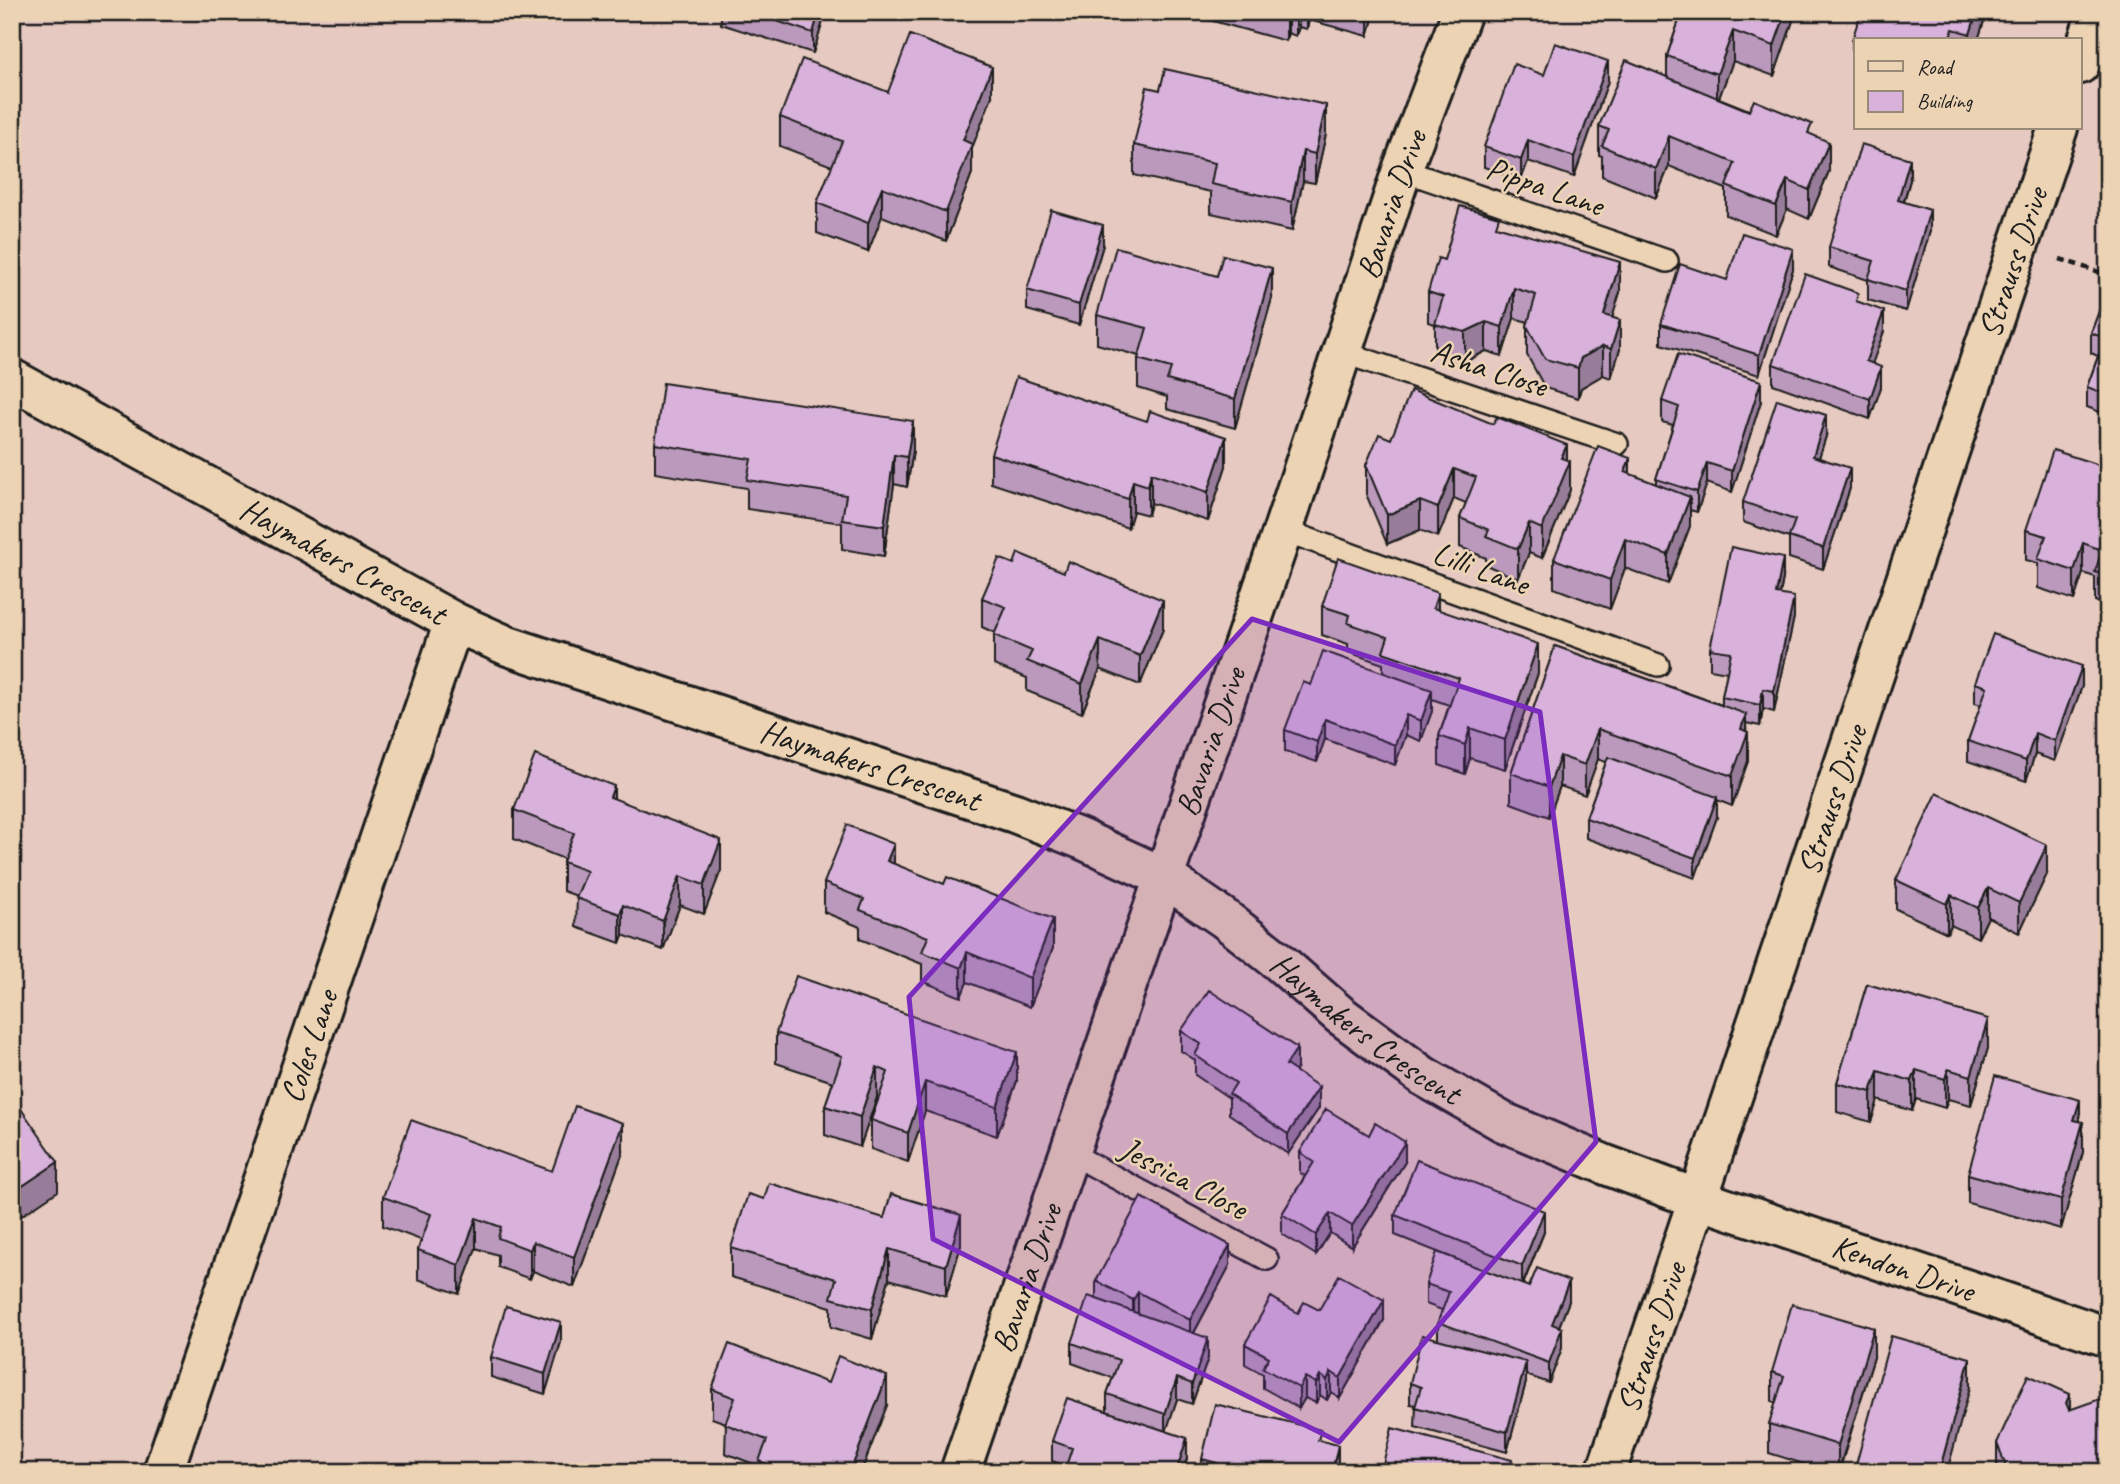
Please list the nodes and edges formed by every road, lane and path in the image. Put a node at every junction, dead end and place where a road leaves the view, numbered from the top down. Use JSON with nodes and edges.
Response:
{"nodes":[{"id":1,"x":1462,"y":12,"type":"edge"},
{"id":2,"x":2097,"y":12,"type":"edge"},
{"id":3,"x":2082,"y":58,"type":"edge"},
{"id":4,"x":2057,"y":130,"type":"edge"},
{"id":5,"x":1402,"y":170,"type":"junction"},
{"id":6,"x":2019,"y":245,"type":"junction"},
{"id":7,"x":1667,"y":261,"type":"dead end"},
{"id":8,"x":2108,"y":275,"type":"edge"},
{"id":9,"x":1342,"y":352,"type":"junction"},
{"id":10,"x":12,"y":379,"type":"edge"},
{"id":11,"x":1617,"y":444,"type":"dead end"},
{"id":12,"x":1283,"y":530,"type":"junction"},
{"id":13,"x":454,"y":622,"type":"junction"},
{"id":14,"x":1658,"y":665,"type":"dead end"},
{"id":15,"x":1164,"y":877,"type":"junction"},
{"id":16,"x":1070,"y":1153,"type":"junction"},
{"id":17,"x":1698,"y":1199,"type":"junction"},
{"id":18,"x":1267,"y":1259,"type":"dead end"},
{"id":19,"x":2108,"y":1337,"type":"edge"},
{"id":20,"x":163,"y":1472,"type":"edge"},
{"id":21,"x":960,"y":1472,"type":"edge"},
{"id":22,"x":1605,"y":1472,"type":"edge"}],
"edges":[{"from":1,"to":5,"type":"street","name":"Bavaria Drive"},
{"from":2,"to":3,"type":"street"},
{"from":4,"to":6,"type":"street","name":"Strauss Drive"},
{"from":5,"to":7,"type":"lane","name":"Pippa Lane"},
{"from":5,"to":9,"type":"street","name":"Bavaria Drive"},
{"from":6,"to":8,"type":"path"},
{"from":6,"to":17,"type":"street","name":"Strauss Drive"},
{"from":9,"to":11,"type":"lane","name":"Asha Close"},
{"from":9,"to":12,"type":"street","name":"Bavaria Drive"},
{"from":10,"to":13,"type":"street","name":"Haymakers Crescent"},
{"from":12,"to":14,"type":"lane","name":"Lilli Lane"},
{"from":12,"to":15,"type":"street","name":"Bavaria Drive"},
{"from":13,"to":15,"type":"street","name":"Haymakers Crescent"},
{"from":13,"to":20,"type":"street","name":"Coles Lane"},
{"from":15,"to":16,"type":"street","name":"Bavaria Drive"},
{"from":15,"to":17,"type":"street","name":"Haymakers Crescent"},
{"from":16,"to":18,"type":"lane","name":"Jessica Close"},
{"from":16,"to":21,"type":"street","name":"Bavaria Drive"},
{"from":17,"to":19,"type":"street","name":"Kendon Drive"},
{"from":17,"to":22,"type":"street","name":"Strauss Drive"}]}
